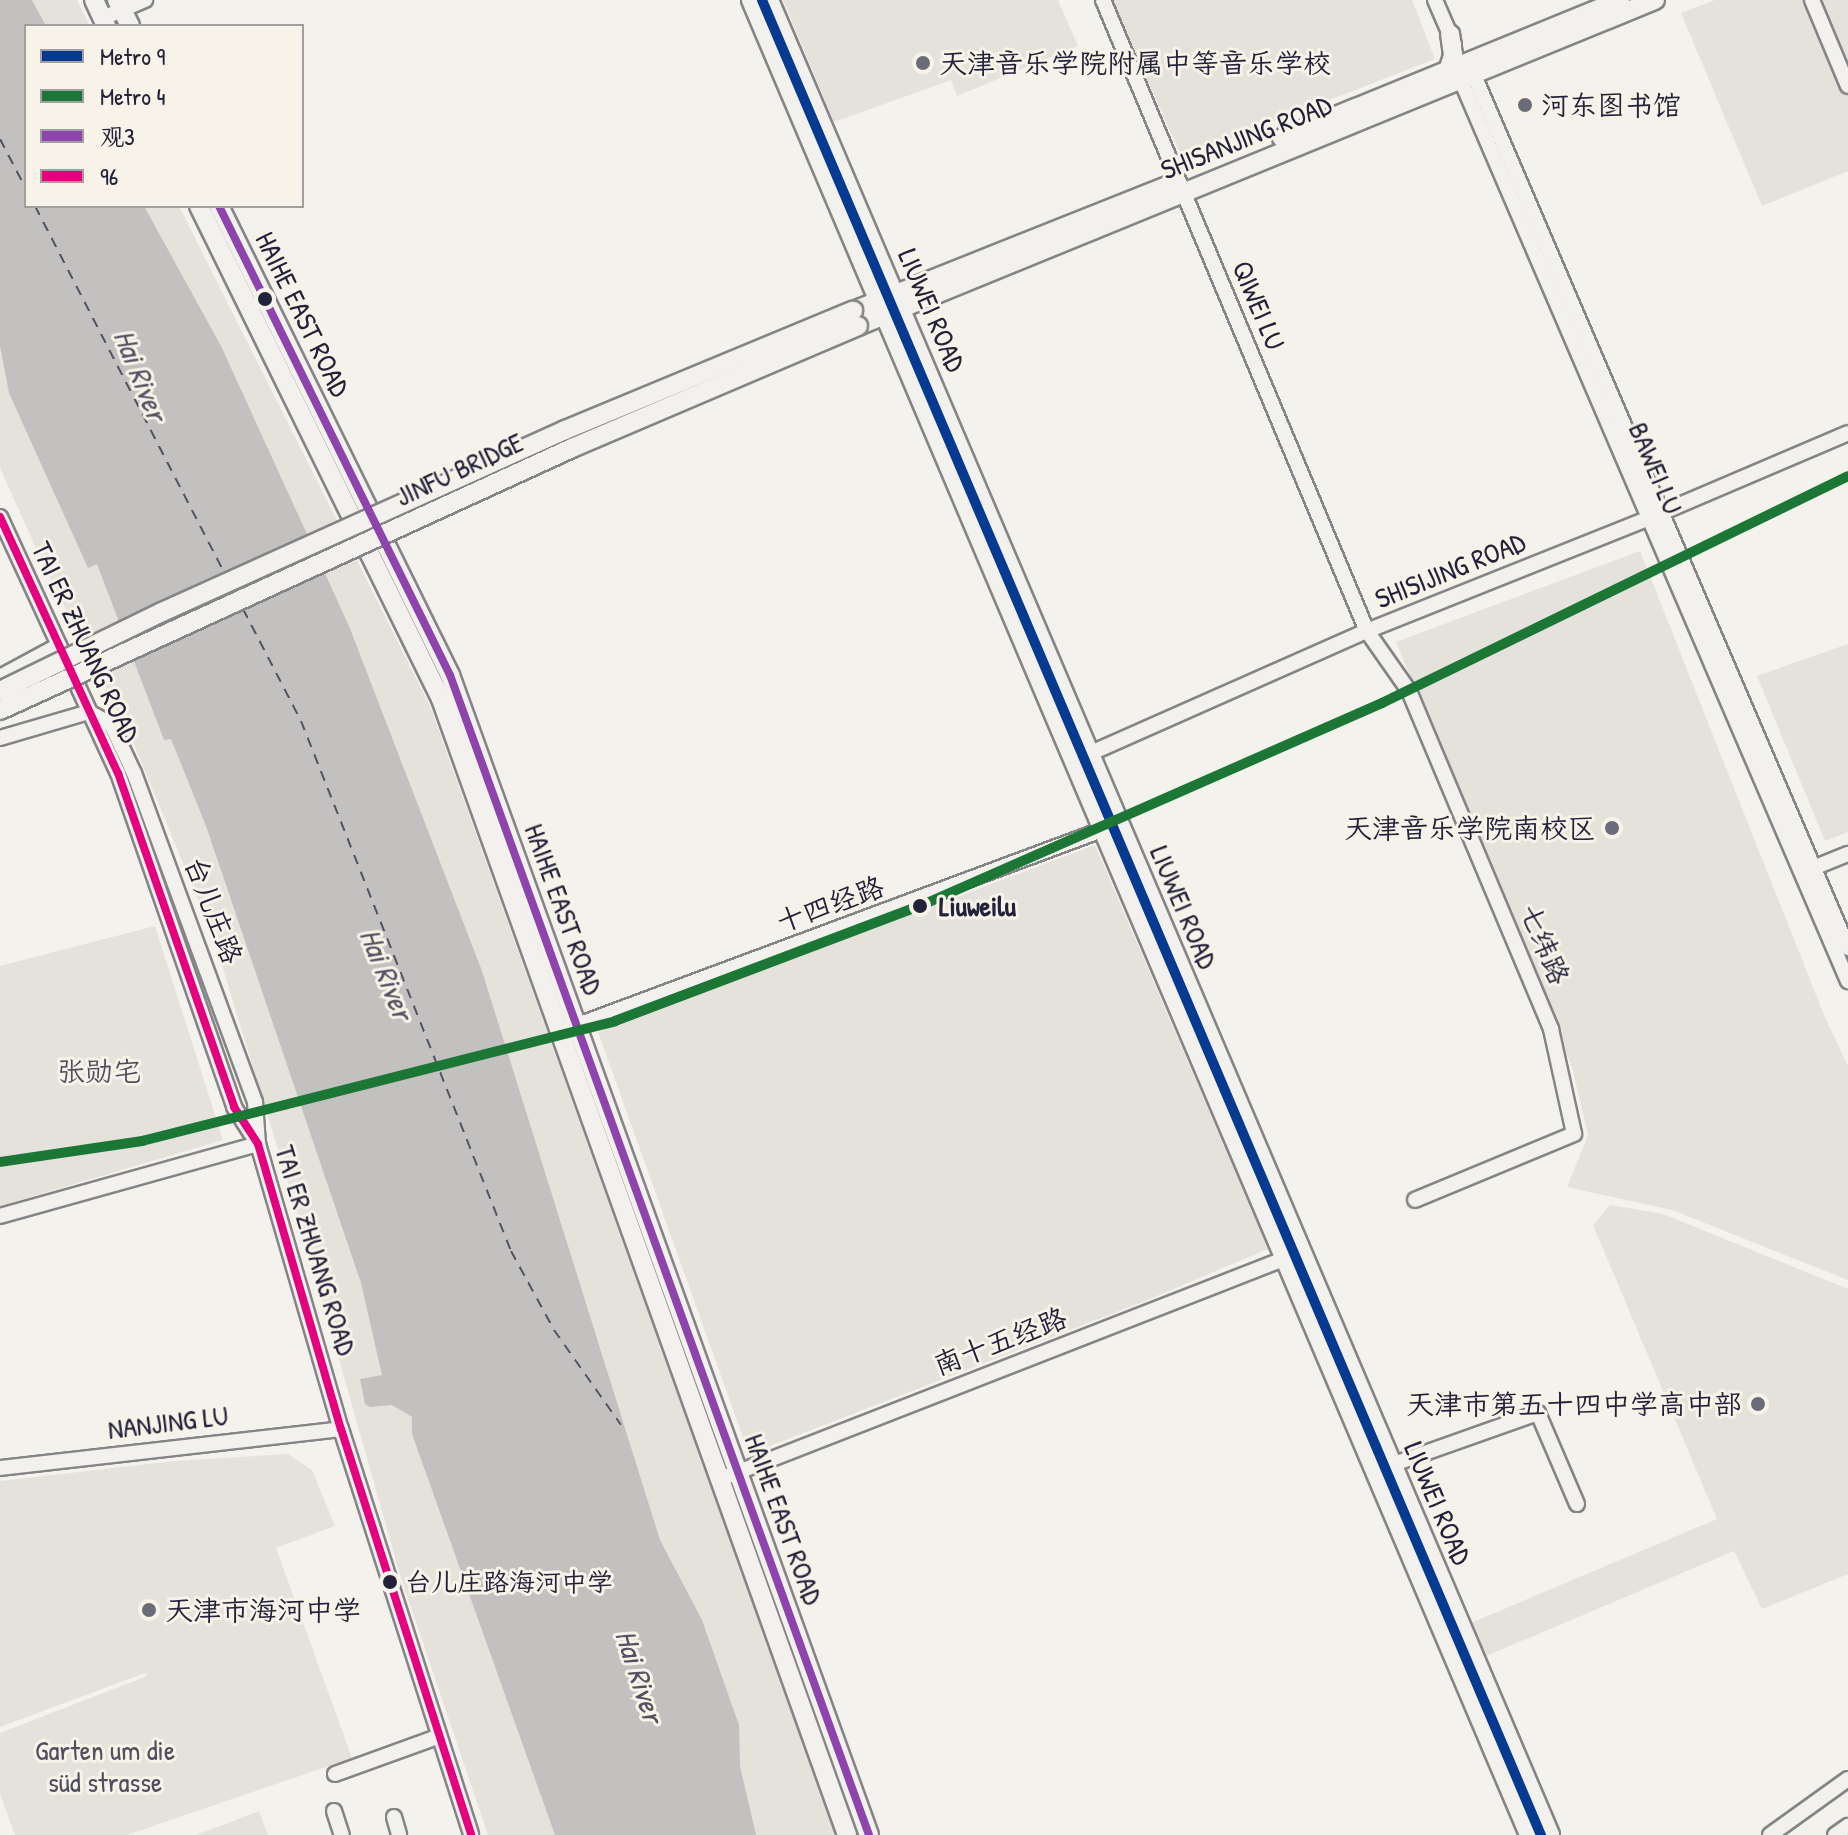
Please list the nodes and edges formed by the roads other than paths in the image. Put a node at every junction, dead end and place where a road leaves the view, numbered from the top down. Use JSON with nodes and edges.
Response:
{"nodes":[{"id":1,"x":94,"y":0,"type":"edge"},
{"id":2,"x":145,"y":0,"type":"edge"},
{"id":3,"x":751,"y":0,"type":"edge"},
{"id":4,"x":769,"y":0,"type":"edge"},
{"id":5,"x":1103,"y":0,"type":"edge"},
{"id":6,"x":1435,"y":0,"type":"edge"},
{"id":7,"x":1620,"y":0,"type":"edge"},
{"id":8,"x":1655,"y":0,"type":"edge"},
{"id":9,"x":1812,"y":0,"type":"edge"},
{"id":10,"x":123,"y":12,"type":"edge"},
{"id":11,"x":104,"y":22,"type":"edge"},
{"id":12,"x":1450,"y":34,"type":"junction"},
{"id":13,"x":1498,"y":49,"type":"junction"},
{"id":14,"x":1461,"y":71,"type":"junction"},
{"id":15,"x":1848,"y":86,"type":"edge"},
{"id":16,"x":1181,"y":187,"type":"junction"},
{"id":17,"x":200,"y":208,"type":"edge"},
{"id":18,"x":220,"y":208,"type":"edge"},
{"id":19,"x":864,"y":267,"type":"junction"},
{"id":20,"x":890,"y":302,"type":"junction"},
{"id":21,"x":856,"y":318,"type":"junction"},
{"id":22,"x":1848,"y":433,"type":"edge"},
{"id":23,"x":1655,"y":516,"type":"junction"},
{"id":24,"x":0,"y":517,"type":"edge"},
{"id":25,"x":1367,"y":631,"type":"junction"},
{"id":26,"x":59,"y":645,"type":"junction"},
{"id":27,"x":0,"y":677,"type":"edge"},
{"id":28,"x":0,"y":691,"type":"edge"},
{"id":29,"x":0,"y":710,"type":"edge"},
{"id":30,"x":89,"y":712,"type":"junction"},
{"id":31,"x":0,"y":738,"type":"edge"},
{"id":32,"x":1082,"y":758,"type":"junction"},
{"id":33,"x":1111,"y":826,"type":"junction"},
{"id":34,"x":1848,"y":854,"type":"edge"},
{"id":35,"x":1813,"y":868,"type":"junction"},
{"id":36,"x":1848,"y":948,"type":"edge"},
{"id":37,"x":1848,"y":981,"type":"edge"},
{"id":38,"x":568,"y":1029,"type":"junction"},
{"id":39,"x":258,"y":1144,"type":"junction"},
{"id":40,"x":1415,"y":1200,"type":"dead end"},
{"id":41,"x":0,"y":1216,"type":"edge"},
{"id":42,"x":1294,"y":1255,"type":"junction"},
{"id":43,"x":341,"y":1429,"type":"junction"},
{"id":44,"x":1391,"y":1465,"type":"junction"},
{"id":45,"x":0,"y":1468,"type":"edge"},
{"id":46,"x":738,"y":1472,"type":"junction"},
{"id":47,"x":718,"y":1480,"type":"junction"},
{"id":48,"x":1577,"y":1504,"type":"dead end"},
{"id":49,"x":437,"y":1737,"type":"junction"},
{"id":50,"x":335,"y":1774,"type":"dead end"},
{"id":51,"x":1848,"y":1779,"type":"edge"},
{"id":52,"x":334,"y":1811,"type":"dead end"},
{"id":53,"x":394,"y":1817,"type":"dead end"},
{"id":54,"x":1848,"y":1826,"type":"edge"},
{"id":55,"x":342,"y":1835,"type":"edge"},
{"id":56,"x":399,"y":1835,"type":"edge"},
{"id":57,"x":471,"y":1835,"type":"edge"},
{"id":58,"x":847,"y":1835,"type":"edge"},
{"id":59,"x":869,"y":1835,"type":"edge"},
{"id":60,"x":1529,"y":1835,"type":"edge"},
{"id":61,"x":1550,"y":1835,"type":"edge"},
{"id":62,"x":1770,"y":1835,"type":"edge"},
{"id":63,"x":1835,"y":1835,"type":"edge"}],
"edges":[{"from":1,"to":11,"type":"main road"},
{"from":2,"to":10,"type":"street"},
{"from":3,"to":19,"type":"main road","name":"LIUWEI ROAD"},
{"from":4,"to":20,"type":"main road","name":"LIUWEI ROAD"},
{"from":5,"to":16,"type":"street","name":"QIWEI LU"},
{"from":6,"to":12,"type":"street"},
{"from":7,"to":13,"type":"main road","name":"SHISANJING ROAD"},
{"from":8,"to":14,"type":"main road","name":"SHISANJING ROAD"},
{"from":9,"to":15,"type":"street"},
{"from":10,"to":11,"type":"street"},
{"from":12,"to":13,"type":"main road"},
{"from":12,"to":14,"type":"main road"},
{"from":13,"to":14,"type":"main road","name":"SHISANJING ROAD"},
{"from":14,"to":16,"type":"main road","name":"SHISANJING ROAD"},
{"from":14,"to":16,"type":"main road","name":"SHISANJING ROAD"},
{"from":14,"to":23,"type":"street","name":"BAWEI LU"},
{"from":16,"to":20,"type":"main road","name":"SHISANJING ROAD"},
{"from":16,"to":20,"type":"main road","name":"SHISANJING ROAD"},
{"from":16,"to":25,"type":"street","name":"QIWEI LU"},
{"from":17,"to":38,"type":"main road","name":"HAIHE EAST ROAD"},
{"from":18,"to":38,"type":"main road","name":"HAIHE EAST ROAD"},
{"from":19,"to":20,"type":"main road"},
{"from":19,"to":21,"type":"main road"},
{"from":20,"to":21,"type":"main road","name":"SHISANJING ROAD"},
{"from":20,"to":32,"type":"main road","name":"LIUWEI ROAD"},
{"from":21,"to":28,"type":"main road","name":"JINFU BRIDGE","bridge":true},
{"from":21,"to":29,"type":"main road","name":"JINFU BRIDGE","bridge":true},
{"from":22,"to":23,"type":"street","name":"SHISIJING ROAD"},
{"from":23,"to":25,"type":"street","name":"SHISIJING ROAD"},
{"from":23,"to":35,"type":"street","name":"BAWEI LU"},
{"from":23,"to":37,"type":"street","name":"BAWEI LU"},
{"from":24,"to":26,"type":"street","name":"TAI ER ZHUANG ROAD"},
{"from":25,"to":32,"type":"street","name":"SHISIJING ROAD"},
{"from":25,"to":40,"type":"street","name":"七纬路"},
{"from":26,"to":27,"type":"street"},
{"from":26,"to":30,"type":"street","name":"TAI ER ZHUANG ROAD"},
{"from":30,"to":31,"type":"street"},
{"from":30,"to":39,"type":"street","name":"TAI ER ZHUANG ROAD"},
{"from":30,"to":39,"type":"street","name":"台儿庄路"},
{"from":32,"to":33,"type":"main road","name":"LIUWEI ROAD"},
{"from":33,"to":38,"type":"street","name":"十四经路"},
{"from":33,"to":42,"type":"main road","name":"LIUWEI ROAD"},
{"from":34,"to":35,"type":"street"},
{"from":35,"to":36,"type":"street","name":"BAWEI LU"},
{"from":38,"to":46,"type":"main road","name":"HAIHE EAST ROAD"},
{"from":38,"to":47,"type":"main road","name":"HAIHE EAST ROAD"},
{"from":39,"to":41,"type":"street"},
{"from":39,"to":43,"type":"street","name":"TAI ER ZHUANG ROAD"},
{"from":42,"to":44,"type":"main road","name":"LIUWEI ROAD"},
{"from":42,"to":46,"type":"street","name":"南十五经路"},
{"from":42,"to":60,"type":"main road","name":"LIUWEI ROAD"},
{"from":43,"to":45,"type":"street","name":"NANJING LU"},
{"from":43,"to":49,"type":"street","name":"TAI ER ZHUANG ROAD"},
{"from":44,"to":48,"type":"street"},
{"from":44,"to":61,"type":"main road","name":"LIUWEI ROAD"},
{"from":46,"to":47,"type":"street","name":"南十五经路"},
{"from":46,"to":59,"type":"main road","name":"HAIHE EAST ROAD"},
{"from":47,"to":58,"type":"main road","name":"HAIHE EAST ROAD"},
{"from":49,"to":50,"type":"street"},
{"from":49,"to":57,"type":"street","name":"TAI ER ZHUANG ROAD"},
{"from":51,"to":62,"type":"street"},
{"from":52,"to":55,"type":"street"},
{"from":53,"to":56,"type":"street"},
{"from":54,"to":63,"type":"street"}]}
